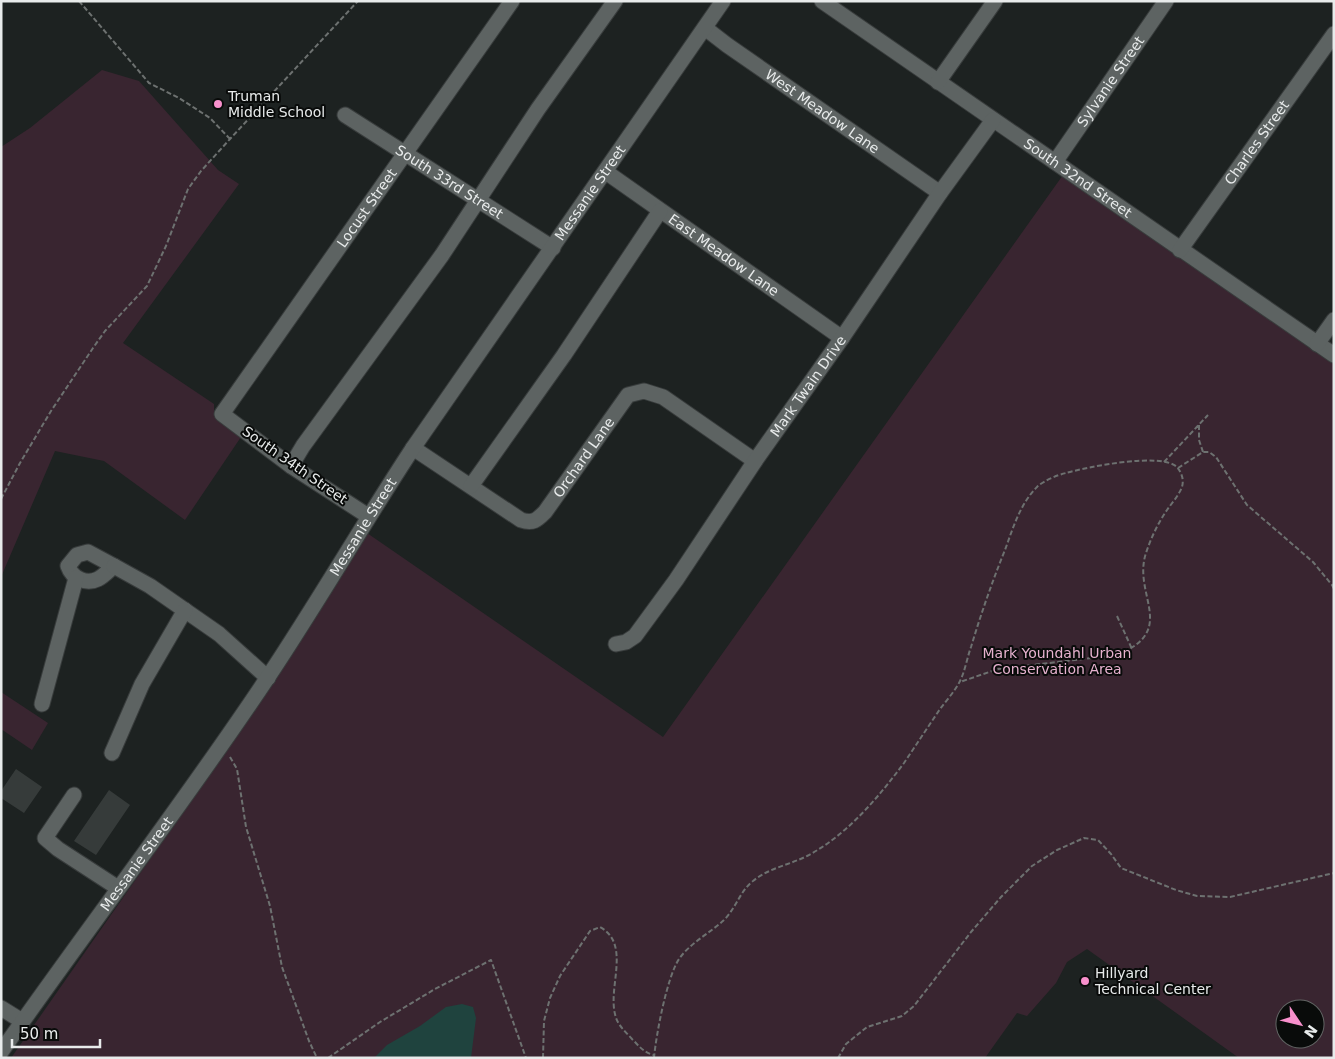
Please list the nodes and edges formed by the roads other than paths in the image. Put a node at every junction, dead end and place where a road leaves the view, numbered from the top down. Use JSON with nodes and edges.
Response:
{"nodes":[{"id":1,"x":512,"y":1,"type":"edge"},
{"id":2,"x":614,"y":1,"type":"edge"},
{"id":3,"x":724,"y":1,"type":"edge"},
{"id":4,"x":995,"y":1,"type":"edge"},
{"id":5,"x":1166,"y":1,"type":"edge"},
{"id":6,"x":825,"y":2,"type":"edge"},
{"id":7,"x":705,"y":28,"type":"junction"},
{"id":8,"x":1334,"y":34,"type":"edge"},
{"id":9,"x":938,"y":82,"type":"junction"},
{"id":10,"x":346,"y":115,"type":"dead end"},
{"id":11,"x":993,"y":120,"type":"junction"},
{"id":12,"x":406,"y":153,"type":"junction"},
{"id":13,"x":1055,"y":162,"type":"junction"},
{"id":14,"x":606,"y":172,"type":"junction"},
{"id":15,"x":940,"y":193,"type":"junction"},
{"id":16,"x":478,"y":201,"type":"junction"},
{"id":17,"x":660,"y":211,"type":"junction"},
{"id":18,"x":553,"y":248,"type":"junction"},
{"id":19,"x":1180,"y":250,"type":"junction"},
{"id":20,"x":1334,"y":320,"type":"edge"},
{"id":21,"x":842,"y":338,"type":"junction"},
{"id":22,"x":1317,"y":344,"type":"junction"},
{"id":23,"x":1334,"y":355,"type":"edge"},
{"id":24,"x":222,"y":414,"type":"joint"},
{"id":25,"x":413,"y":448,"type":"junction"},
{"id":26,"x":755,"y":461,"type":"junction"},
{"id":27,"x":291,"y":466,"type":"junction"},
{"id":28,"x":471,"y":486,"type":"junction"},
{"id":29,"x":368,"y":516,"type":"junction"},
{"id":30,"x":114,"y":566,"type":"junction"},
{"id":31,"x":76,"y":578,"type":"junction"},
{"id":32,"x":185,"y":610,"type":"junction"},
{"id":33,"x":616,"y":644,"type":"dead end"},
{"id":34,"x":268,"y":678,"type":"junction"},
{"id":35,"x":42,"y":704,"type":"dead end"},
{"id":36,"x":112,"y":752,"type":"dead end"},
{"id":37,"x":74,"y":795,"type":"dead end"},
{"id":38,"x":118,"y":888,"type":"junction"},
{"id":39,"x":1,"y":1008,"type":"edge"},
{"id":40,"x":22,"y":1022,"type":"junction"},
{"id":41,"x":2,"y":1051,"type":"edge"}],
"edges":[{"from":1,"to":12,"type":"street","name":"Locust Street"},
{"from":2,"to":16,"type":"street"},
{"from":3,"to":7,"type":"street","name":"Messanie Street"},
{"from":4,"to":9,"type":"street"},
{"from":5,"to":13,"type":"street","name":"Sylvanie Street"},
{"from":6,"to":9,"type":"street","name":"South 32nd Street"},
{"from":7,"to":14,"type":"street","name":"Messanie Street"},
{"from":7,"to":15,"type":"street","name":"West Meadow Lane"},
{"from":8,"to":19,"type":"street","name":"Charles Street"},
{"from":9,"to":11,"type":"street","name":"South 32nd Street"},
{"from":10,"to":12,"type":"street","name":"South 33rd Street"},
{"from":11,"to":13,"type":"street","name":"South 32nd Street"},
{"from":11,"to":15,"type":"street","name":"Mark Twain Drive"},
{"from":12,"to":16,"type":"street","name":"South 33rd Street"},
{"from":12,"to":24,"type":"street","name":"Locust Street"},
{"from":13,"to":19,"type":"street","name":"South 32nd Street"},
{"from":14,"to":17,"type":"street","name":"East Meadow Lane"},
{"from":14,"to":18,"type":"street","name":"Messanie Street"},
{"from":15,"to":21,"type":"street","name":"Mark Twain Drive"},
{"from":16,"to":18,"type":"street","name":"South 33rd Street"},
{"from":16,"to":27,"type":"street"},
{"from":17,"to":21,"type":"street","name":"East Meadow Lane"},
{"from":17,"to":28,"type":"street"},
{"from":18,"to":25,"type":"street","name":"Messanie Street"},
{"from":19,"to":22,"type":"street","name":"South 32nd Street"},
{"from":20,"to":22,"type":"street"},
{"from":21,"to":26,"type":"street","name":"Mark Twain Drive"},
{"from":22,"to":23,"type":"street","name":"South 32nd Street"},
{"from":24,"to":27,"type":"street","name":"South 34th Street"},
{"from":25,"to":28,"type":"street","name":"Orchard Lane"},
{"from":25,"to":29,"type":"street","name":"Messanie Street"},
{"from":26,"to":28,"type":"street","name":"Orchard Lane"},
{"from":26,"to":33,"type":"street","name":"Mark Twain Drive"},
{"from":27,"to":29,"type":"street","name":"South 34th Street"},
{"from":29,"to":34,"type":"street","name":"Messanie Street"},
{"from":30,"to":31,"type":"street"},
{"from":30,"to":31,"type":"street"},
{"from":30,"to":32,"type":"street"},
{"from":31,"to":35,"type":"street"},
{"from":32,"to":34,"type":"street"},
{"from":32,"to":36,"type":"street"},
{"from":34,"to":38,"type":"street","name":"Messanie Street"},
{"from":37,"to":38,"type":"street"},
{"from":38,"to":40,"type":"street","name":"Messanie Street"},
{"from":39,"to":40,"type":"street"},
{"from":40,"to":41,"type":"street","name":"Messanie Street"}]}
